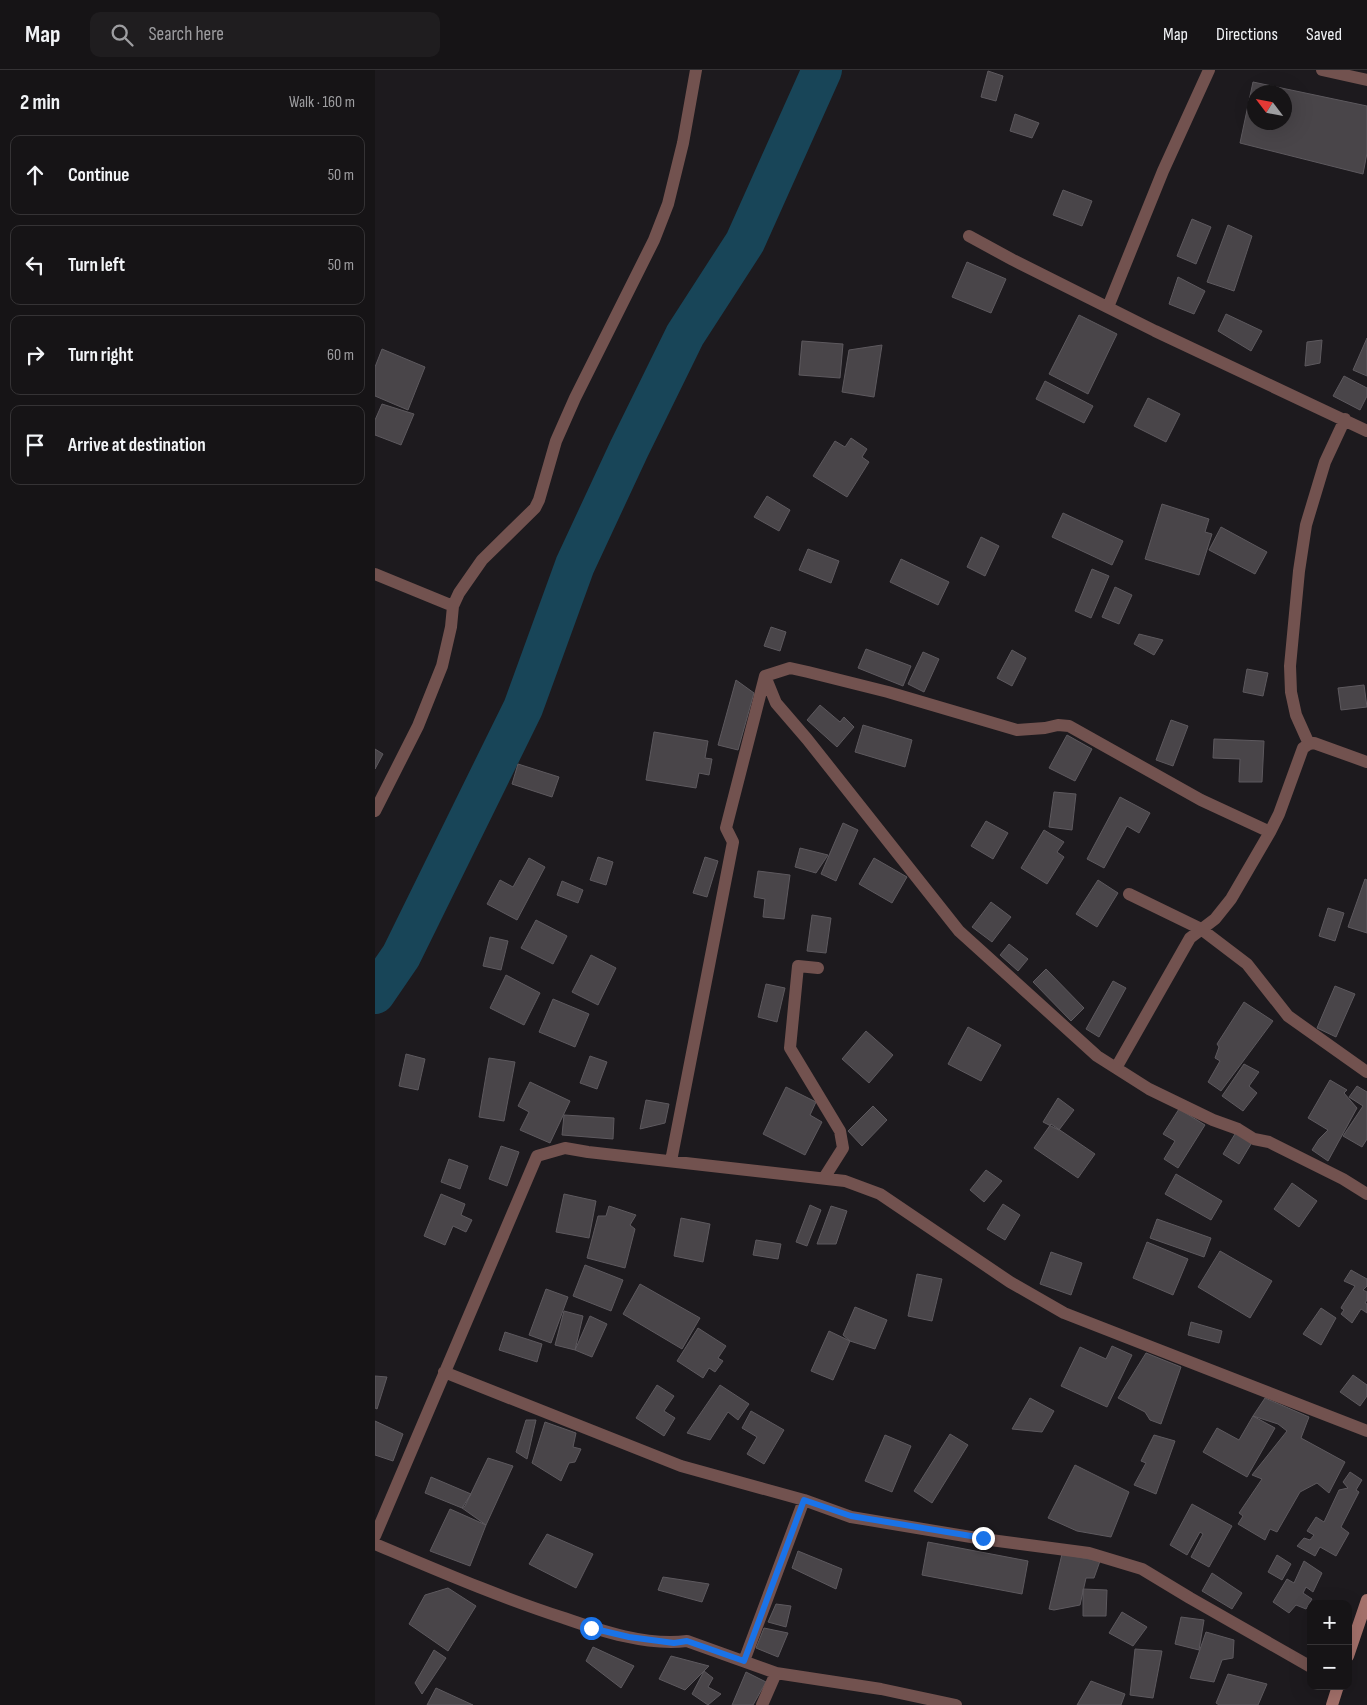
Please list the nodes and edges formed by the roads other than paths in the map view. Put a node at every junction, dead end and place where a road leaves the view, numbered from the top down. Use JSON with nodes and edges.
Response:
{"nodes":[{"id":1,"x":696,"y":70,"type":"edge"},
{"id":2,"x":1209,"y":70,"type":"edge"},
{"id":3,"x":1322,"y":70,"type":"edge"},
{"id":4,"x":1367,"y":80,"type":"edge"},
{"id":5,"x":969,"y":236,"type":"dead end"},
{"id":6,"x":1108,"y":307,"type":"junction"},
{"id":7,"x":1345,"y":420,"type":"junction"},
{"id":8,"x":1367,"y":431,"type":"edge"},
{"id":9,"x":375,"y":574,"type":"edge"},
{"id":10,"x":453,"y":606,"type":"junction"},
{"id":11,"x":765,"y":676,"type":"junction"},
{"id":12,"x":1309,"y":744,"type":"junction"},
{"id":13,"x":1367,"y":762,"type":"edge"},
{"id":14,"x":375,"y":811,"type":"edge"},
{"id":15,"x":1270,"y":832,"type":"junction"},
{"id":16,"x":1129,"y":894,"type":"dead end"},
{"id":17,"x":1201,"y":929,"type":"junction"},
{"id":18,"x":817,"y":968,"type":"dead end"},
{"id":19,"x":1116,"y":1068,"type":"junction"},
{"id":20,"x":1367,"y":1072,"type":"edge"},
{"id":21,"x":671,"y":1161,"type":"junction"},
{"id":22,"x":824,"y":1178,"type":"junction"},
{"id":23,"x":1367,"y":1194,"type":"edge"},
{"id":24,"x":444,"y":1372,"type":"junction"},
{"id":25,"x":1367,"y":1431,"type":"edge"},
{"id":26,"x":804,"y":1500,"type":"junction"},
{"id":27,"x":375,"y":1536,"type":"edge"},
{"id":28,"x":375,"y":1544,"type":"edge"},
{"id":29,"x":1367,"y":1600,"type":"edge"},
{"id":30,"x":1352,"y":1645,"type":"edge"},
{"id":31,"x":744,"y":1661,"type":"junction"},
{"id":32,"x":1307,"y":1665,"type":"edge"},
{"id":33,"x":776,"y":1672,"type":"junction"},
{"id":34,"x":1337,"y":1690,"type":"edge"},
{"id":35,"x":762,"y":1705,"type":"edge"},
{"id":36,"x":956,"y":1705,"type":"edge"},
{"id":37,"x":1332,"y":1705,"type":"edge"}],
"edges":[{"from":1,"to":10,"type":"street"},
{"from":2,"to":6,"type":"street"},
{"from":3,"to":4,"type":"street"},
{"from":5,"to":6,"type":"street"},
{"from":6,"to":7,"type":"street"},
{"from":7,"to":8,"type":"street"},
{"from":7,"to":12,"type":"street"},
{"from":9,"to":10,"type":"street"},
{"from":10,"to":14,"type":"street"},
{"from":11,"to":15,"type":"street"},
{"from":11,"to":19,"type":"street"},
{"from":11,"to":21,"type":"street"},
{"from":12,"to":13,"type":"street"},
{"from":12,"to":15,"type":"street"},
{"from":15,"to":17,"type":"street"},
{"from":16,"to":17,"type":"street"},
{"from":17,"to":19,"type":"street"},
{"from":17,"to":20,"type":"street"},
{"from":18,"to":22,"type":"street"},
{"from":19,"to":23,"type":"street"},
{"from":21,"to":22,"type":"street"},
{"from":21,"to":24,"type":"street"},
{"from":22,"to":25,"type":"street"},
{"from":24,"to":26,"type":"street"},
{"from":24,"to":27,"type":"street"},
{"from":26,"to":31,"type":"street"},
{"from":26,"to":32,"type":"street"},
{"from":28,"to":31,"type":"street"},
{"from":29,"to":30,"type":"street"},
{"from":31,"to":33,"type":"street"},
{"from":33,"to":35,"type":"street"},
{"from":33,"to":36,"type":"street"},
{"from":34,"to":37,"type":"street"}]}
